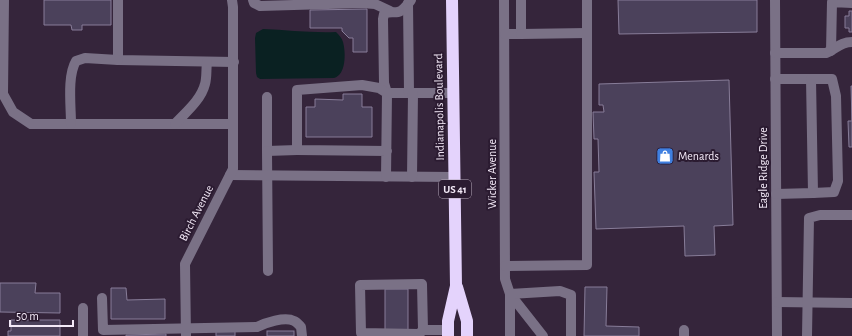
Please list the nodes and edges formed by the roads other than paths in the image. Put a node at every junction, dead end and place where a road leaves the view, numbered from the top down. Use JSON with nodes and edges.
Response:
{"nodes":[{"id":1,"x":4,"y":0,"type":"edge"},
{"id":2,"x":118,"y":0,"type":"edge"},
{"id":3,"x":232,"y":0,"type":"edge"},
{"id":4,"x":254,"y":0,"type":"edge"},
{"id":5,"x":452,"y":0,"type":"edge"},
{"id":6,"x":504,"y":0,"type":"edge"},
{"id":7,"x":521,"y":0,"type":"edge"},
{"id":8,"x":587,"y":0,"type":"edge"},
{"id":9,"x":775,"y":0,"type":"edge"},
{"id":10,"x":831,"y":1,"type":"edge"},
{"id":11,"x":331,"y":2,"type":"edge"},
{"id":12,"x":409,"y":2,"type":"edge"},
{"id":13,"x":852,"y":3,"type":"edge"},
{"id":14,"x":390,"y":11,"type":"junction"},
{"id":15,"x":587,"y":33,"type":"junction"},
{"id":16,"x":504,"y":34,"type":"junction"},
{"id":17,"x":521,"y":34,"type":"junction"},
{"id":18,"x":852,"y":42,"type":"edge"},
{"id":19,"x":832,"y":51,"type":"junction"},
{"id":20,"x":775,"y":53,"type":"junction"},
{"id":21,"x":118,"y":60,"type":"junction"},
{"id":22,"x":207,"y":62,"type":"junction"},
{"id":23,"x":234,"y":62,"type":"junction"},
{"id":24,"x":775,"y":79,"type":"junction"},
{"id":25,"x":811,"y":79,"type":"junction"},
{"id":26,"x":387,"y":93,"type":"junction"},
{"id":27,"x":453,"y":93,"type":"junction"},
{"id":28,"x":411,"y":94,"type":"junction"},
{"id":29,"x":267,"y":97,"type":"dead end"},
{"id":30,"x":71,"y":124,"type":"junction"},
{"id":31,"x":175,"y":124,"type":"junction"},
{"id":32,"x":234,"y":124,"type":"junction"},
{"id":33,"x":297,"y":150,"type":"junction"},
{"id":34,"x":267,"y":151,"type":"junction"},
{"id":35,"x":387,"y":151,"type":"junction"},
{"id":36,"x":230,"y":175,"type":"junction"},
{"id":37,"x":267,"y":175,"type":"junction"},
{"id":38,"x":386,"y":177,"type":"junction"},
{"id":39,"x":412,"y":177,"type":"junction"},
{"id":40,"x":454,"y":177,"type":"junction"},
{"id":41,"x":812,"y":193,"type":"junction"},
{"id":42,"x":776,"y":194,"type":"junction"},
{"id":43,"x":852,"y":216,"type":"edge"},
{"id":44,"x":505,"y":266,"type":"junction"},
{"id":45,"x":268,"y":271,"type":"dead end"},
{"id":46,"x":456,"y":286,"type":"junction"},
{"id":47,"x":510,"y":294,"type":"junction"},
{"id":48,"x":102,"y":298,"type":"dead end"},
{"id":49,"x":777,"y":302,"type":"junction"},
{"id":50,"x":807,"y":302,"type":"junction"},
{"id":51,"x":852,"y":303,"type":"edge"},
{"id":52,"x":83,"y":308,"type":"dead end"},
{"id":53,"x":423,"y":330,"type":"junction"},
{"id":54,"x":186,"y":332,"type":"edge"},
{"id":55,"x":448,"y":333,"type":"edge"},
{"id":56,"x":83,"y":336,"type":"edge"},
{"id":57,"x":302,"y":336,"type":"edge"},
{"id":58,"x":467,"y":336,"type":"edge"},
{"id":59,"x":510,"y":336,"type":"edge"},
{"id":60,"x":543,"y":336,"type":"edge"},
{"id":61,"x":571,"y":336,"type":"edge"},
{"id":62,"x":777,"y":336,"type":"edge"},
{"id":63,"x":807,"y":336,"type":"edge"}],
"edges":[{"from":1,"to":30,"type":"street"},
{"from":2,"to":21,"type":"street"},
{"from":3,"to":23,"type":"street","name":"Birch Avenue"},
{"from":4,"to":11,"type":"street"},
{"from":5,"to":27,"type":"highway","name":"Indianapolis Boulevard"},
{"from":6,"to":16,"type":"street","name":"Wicker Avenue"},
{"from":7,"to":17,"type":"street"},
{"from":8,"to":15,"type":"street"},
{"from":9,"to":20,"type":"street","name":"Eagle Ridge Drive"},
{"from":10,"to":13,"type":"street"},
{"from":10,"to":19,"type":"street"},
{"from":11,"to":14,"type":"street"},
{"from":12,"to":14,"type":"street"},
{"from":12,"to":28,"type":"street"},
{"from":14,"to":26,"type":"street"},
{"from":15,"to":17,"type":"street"},
{"from":15,"to":44,"type":"street"},
{"from":16,"to":17,"type":"street"},
{"from":16,"to":44,"type":"street","name":"Wicker Avenue"},
{"from":18,"to":19,"type":"street"},
{"from":19,"to":20,"type":"street"},
{"from":20,"to":24,"type":"street","name":"Eagle Ridge Drive"},
{"from":21,"to":22,"type":"street"},
{"from":21,"to":30,"type":"street"},
{"from":22,"to":23,"type":"street"},
{"from":22,"to":31,"type":"street"},
{"from":23,"to":32,"type":"street","name":"Birch Avenue"},
{"from":24,"to":25,"type":"street"},
{"from":24,"to":42,"type":"street","name":"Eagle Ridge Drive"},
{"from":25,"to":41,"type":"street"},
{"from":25,"to":41,"type":"street"},
{"from":26,"to":28,"type":"street"},
{"from":26,"to":33,"type":"street"},
{"from":26,"to":35,"type":"street"},
{"from":27,"to":28,"type":"street"},
{"from":27,"to":40,"type":"highway","name":"Indianapolis Boulevard","number":"US 41"},
{"from":28,"to":39,"type":"street"},
{"from":29,"to":34,"type":"street"},
{"from":30,"to":31,"type":"street"},
{"from":31,"to":32,"type":"street"},
{"from":32,"to":36,"type":"street","name":"Birch Avenue"},
{"from":33,"to":34,"type":"street"},
{"from":33,"to":35,"type":"street"},
{"from":34,"to":37,"type":"street"},
{"from":35,"to":38,"type":"street"},
{"from":36,"to":37,"type":"street"},
{"from":36,"to":54,"type":"street","name":"Birch Avenue"},
{"from":37,"to":38,"type":"street"},
{"from":37,"to":45,"type":"street"},
{"from":38,"to":39,"type":"street"},
{"from":39,"to":40,"type":"street"},
{"from":40,"to":46,"type":"highway","name":"Indianapolis Boulevard","number":"US 41"},
{"from":41,"to":42,"type":"street"},
{"from":42,"to":49,"type":"street","name":"Eagle Ridge Drive"},
{"from":43,"to":50,"type":"street"},
{"from":44,"to":47,"type":"street","name":"Wicker Avenue"},
{"from":46,"to":55,"type":"highway","name":"Indianapolis Boulevard","number":"US 41"},
{"from":46,"to":58,"type":"highway","name":"Indianapolis Boulevard","number":"US 41"},
{"from":47,"to":59,"type":"street"},
{"from":47,"to":60,"type":"street","name":"Wicker Avenue"},
{"from":47,"to":61,"type":"street"},
{"from":48,"to":54,"type":"street"},
{"from":49,"to":50,"type":"street"},
{"from":49,"to":62,"type":"street","name":"Eagle Ridge Drive"},
{"from":50,"to":51,"type":"street"},
{"from":50,"to":63,"type":"street"},
{"from":52,"to":56,"type":"street"},
{"from":53,"to":53,"type":"street"},
{"from":53,"to":55,"type":"street"},
{"from":54,"to":57,"type":"street"}]}
